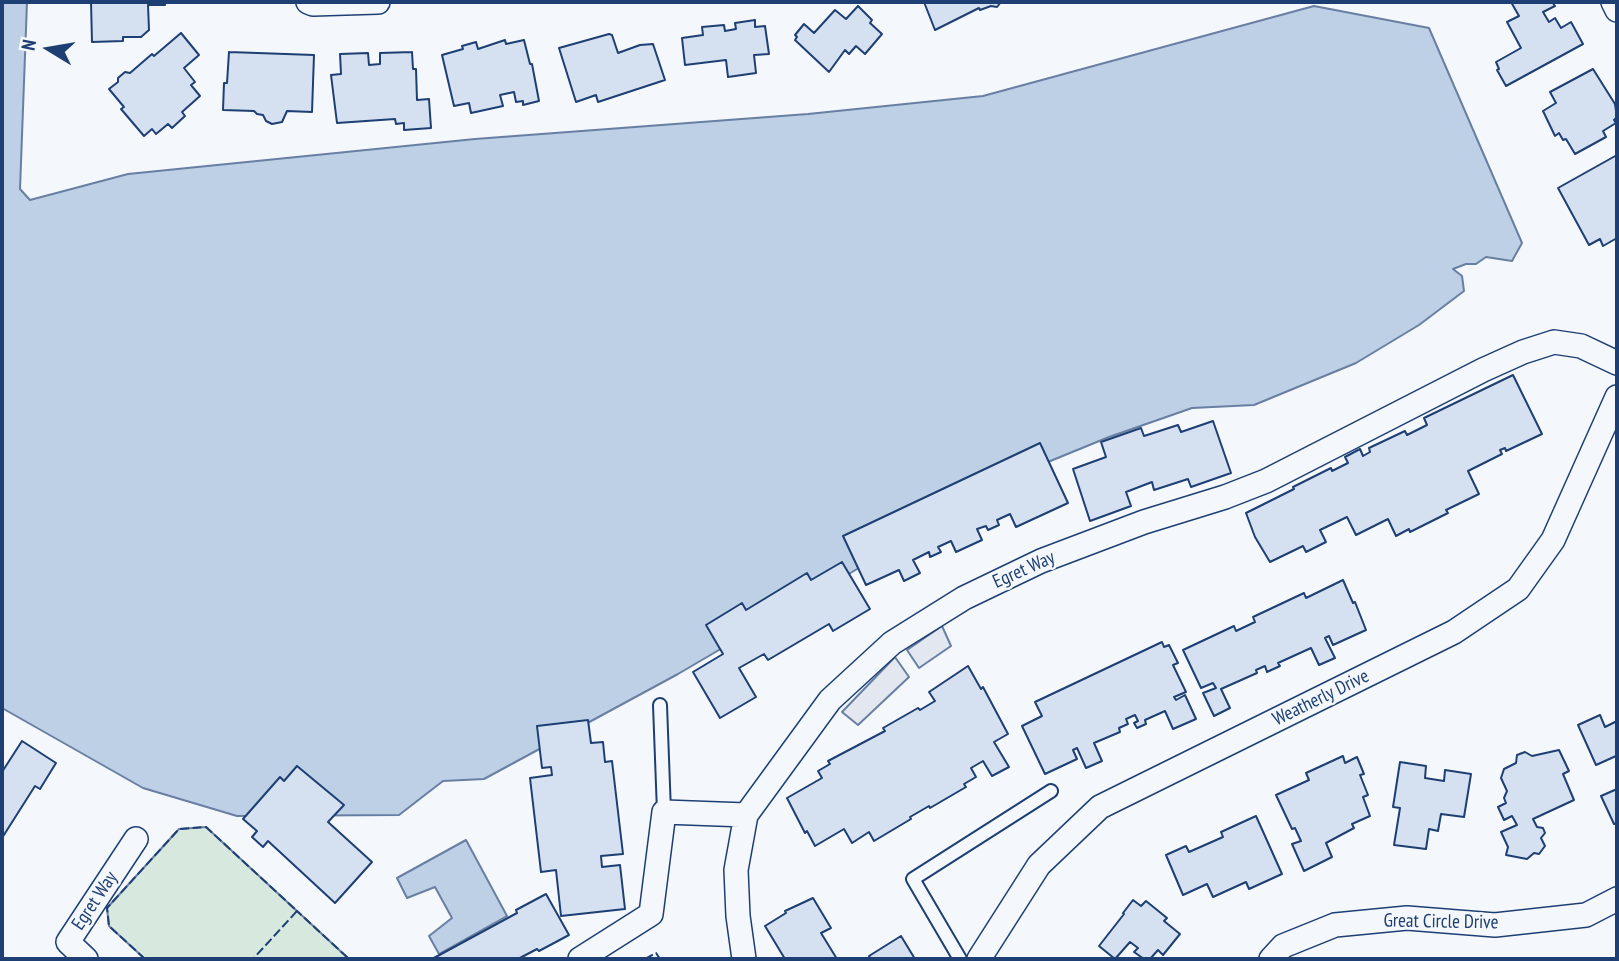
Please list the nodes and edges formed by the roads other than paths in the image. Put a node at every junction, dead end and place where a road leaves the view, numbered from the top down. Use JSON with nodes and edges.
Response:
{"nodes":[{"id":1,"x":308,"y":2,"type":"edge"},
{"id":2,"x":378,"y":2,"type":"edge"},
{"id":3,"x":1613,"y":2,"type":"edge"},
{"id":4,"x":1617,"y":10,"type":"edge"},
{"id":5,"x":1617,"y":363,"type":"edge"},
{"id":6,"x":1617,"y":397,"type":"edge"},
{"id":7,"x":660,"y":705,"type":"dead end"},
{"id":8,"x":1051,"y":791,"type":"dead end"},
{"id":9,"x":664,"y":812,"type":"junction"},
{"id":10,"x":746,"y":815,"type":"junction"},
{"id":11,"x":136,"y":839,"type":"dead end"},
{"id":12,"x":1617,"y":899,"type":"edge"},
{"id":13,"x":86,"y":959,"type":"edge"},
{"id":14,"x":580,"y":959,"type":"edge"},
{"id":15,"x":744,"y":959,"type":"edge"},
{"id":16,"x":960,"y":959,"type":"edge"},
{"id":17,"x":979,"y":959,"type":"edge"},
{"id":18,"x":1270,"y":959,"type":"edge"}],
"edges":[{"from":1,"to":2,"type":"street"},
{"from":3,"to":4,"type":"street"},
{"from":5,"to":10,"type":"street","name":"Egret Way"},
{"from":6,"to":17,"type":"street","name":"Weatherly Drive"},
{"from":7,"to":9,"type":"lane"},
{"from":8,"to":16,"type":"lane"},
{"from":9,"to":10,"type":"street"},
{"from":9,"to":14,"type":"street"},
{"from":10,"to":15,"type":"street"},
{"from":11,"to":13,"type":"street","name":"Egret Way"},
{"from":12,"to":18,"type":"street","name":"Great Circle Drive"}]}
